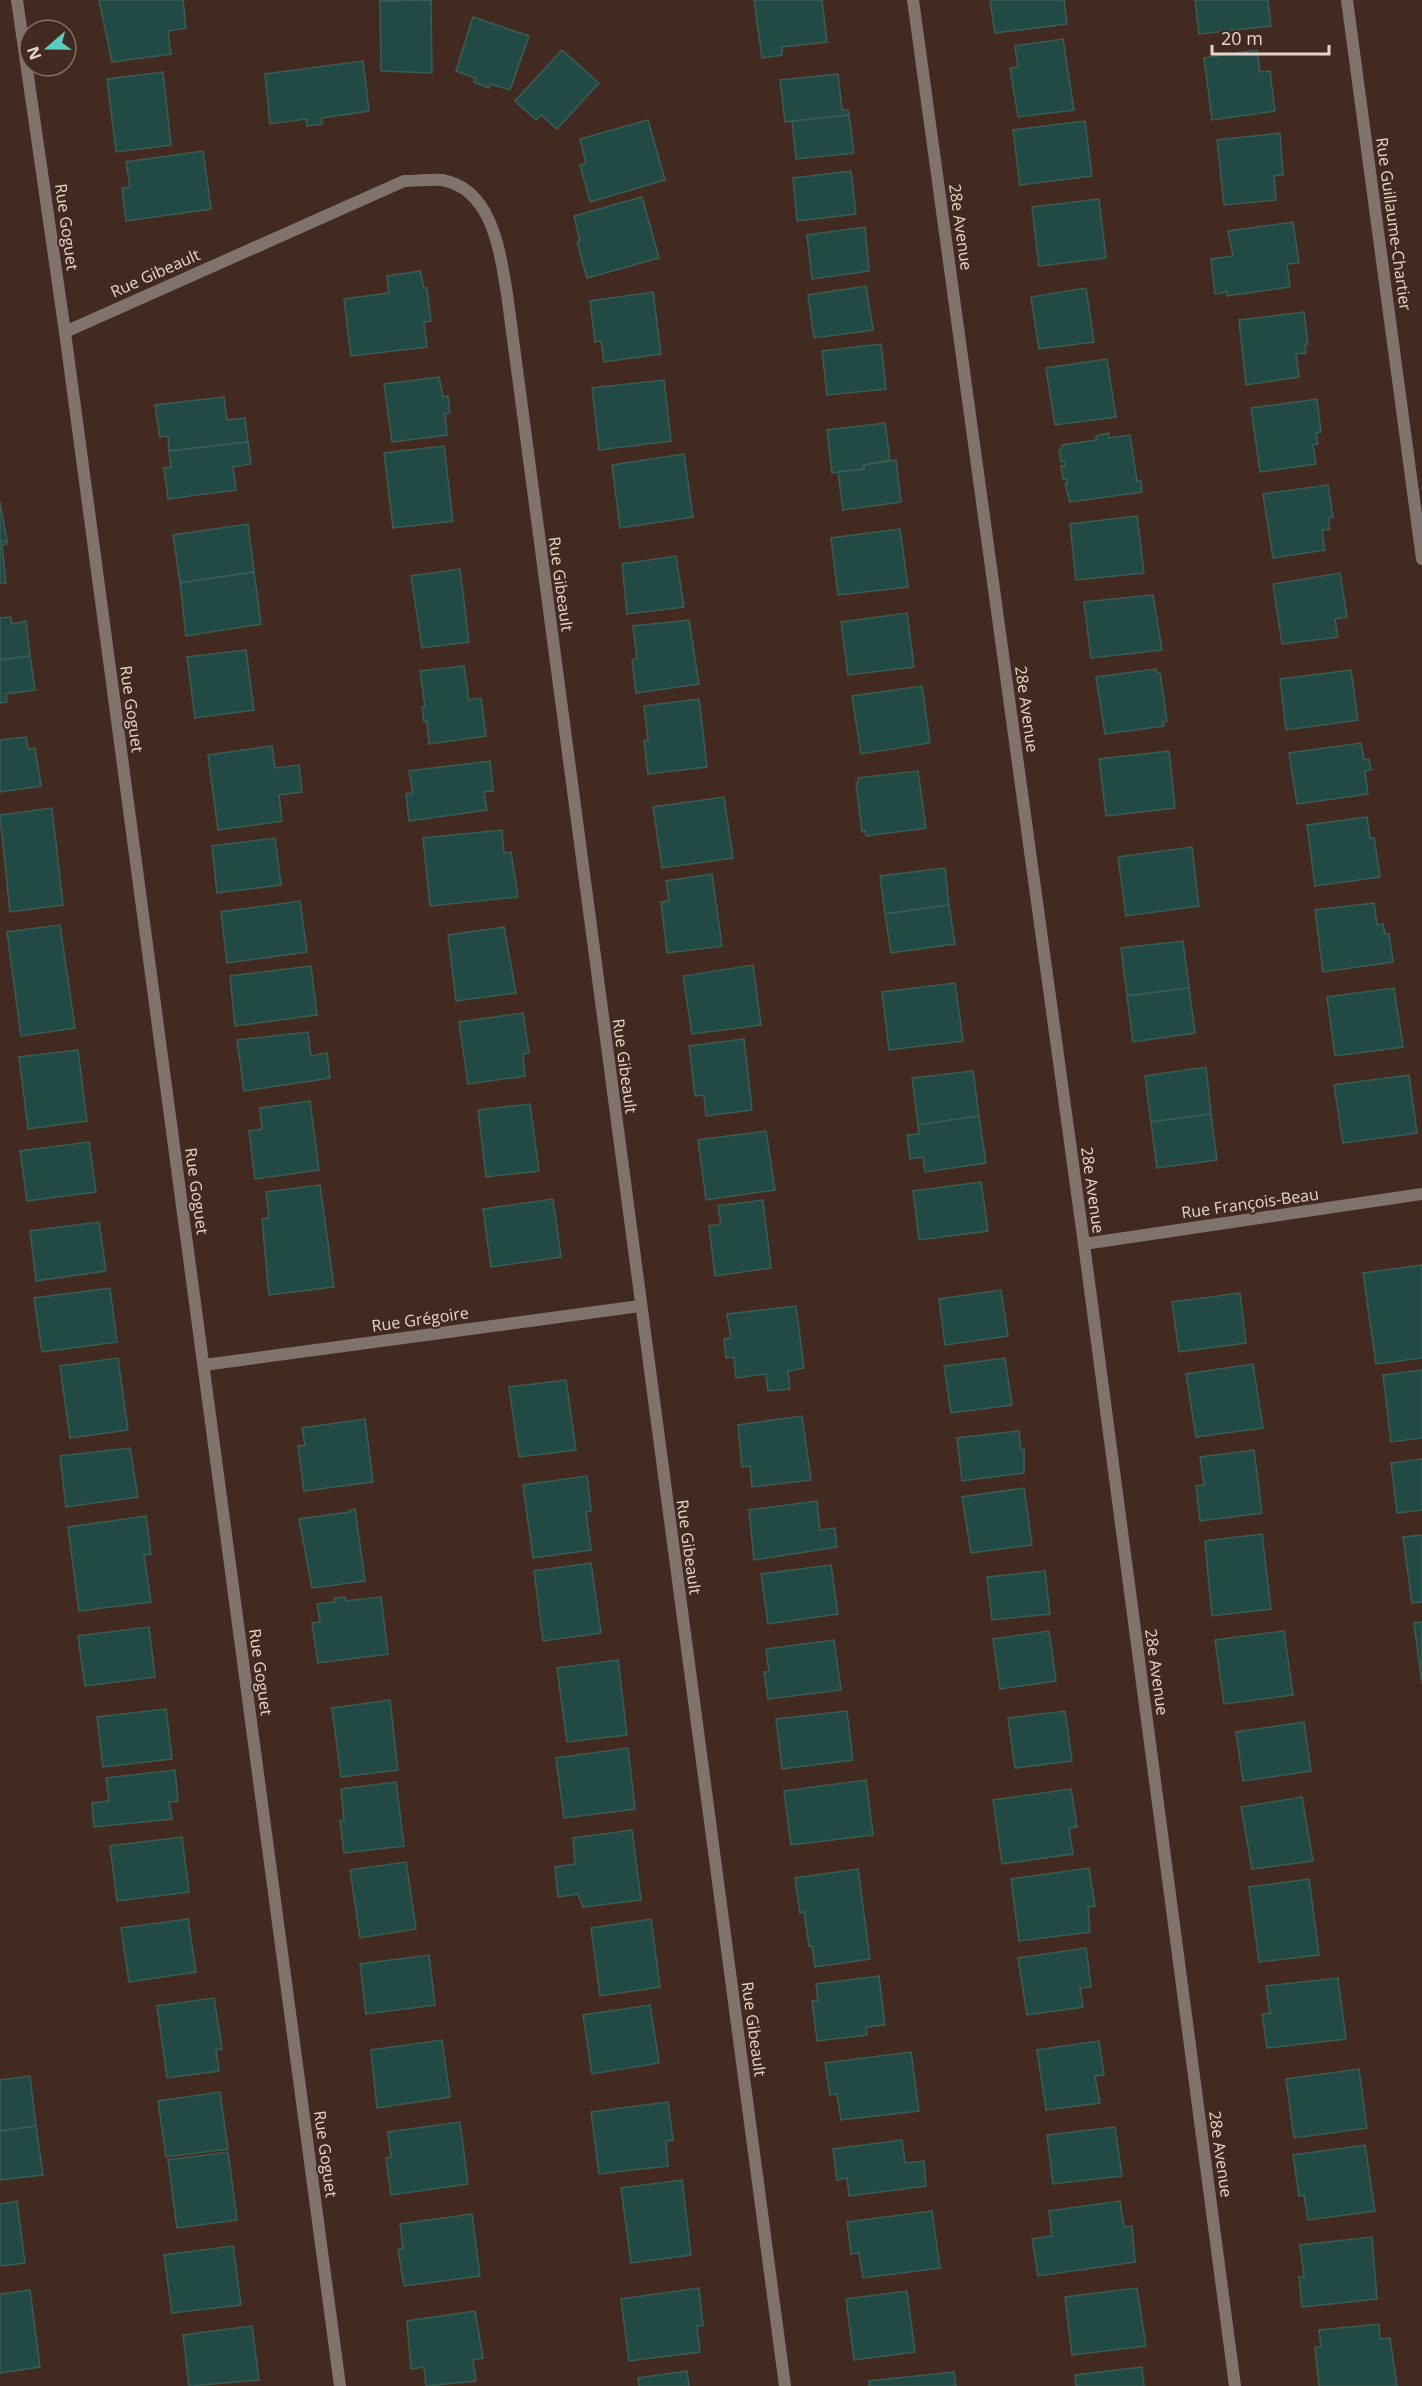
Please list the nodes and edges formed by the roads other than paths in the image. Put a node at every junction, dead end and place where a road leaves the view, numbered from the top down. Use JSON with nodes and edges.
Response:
{"nodes":[{"id":1,"x":18,"y":0,"type":"edge"},
{"id":2,"x":913,"y":0,"type":"edge"},
{"id":3,"x":1347,"y":0,"type":"edge"},
{"id":4,"x":65,"y":332,"type":"junction"},
{"id":5,"x":1422,"y":559,"type":"edge"},
{"id":6,"x":1422,"y":1194,"type":"edge"},
{"id":7,"x":1084,"y":1244,"type":"junction"},
{"id":8,"x":640,"y":1306,"type":"junction"},
{"id":9,"x":204,"y":1365,"type":"junction"},
{"id":10,"x":340,"y":2386,"type":"edge"},
{"id":11,"x":785,"y":2386,"type":"edge"},
{"id":12,"x":1235,"y":2386,"type":"edge"}],
"edges":[{"from":1,"to":4,"type":"street","name":"Rue Goguet"},
{"from":2,"to":7,"type":"street","name":"28e Avenue"},
{"from":3,"to":5,"type":"street","name":"Rue Guillaume-Chartier"},
{"from":4,"to":8,"type":"street","name":"Rue Gibeault"},
{"from":4,"to":9,"type":"street","name":"Rue Goguet"},
{"from":6,"to":7,"type":"street","name":"Rue François-Beau"},
{"from":7,"to":12,"type":"street","name":"28e Avenue"},
{"from":8,"to":9,"type":"street","name":"Rue Grégoire"},
{"from":8,"to":11,"type":"street","name":"Rue Gibeault"},
{"from":9,"to":10,"type":"street","name":"Rue Goguet"}]}
